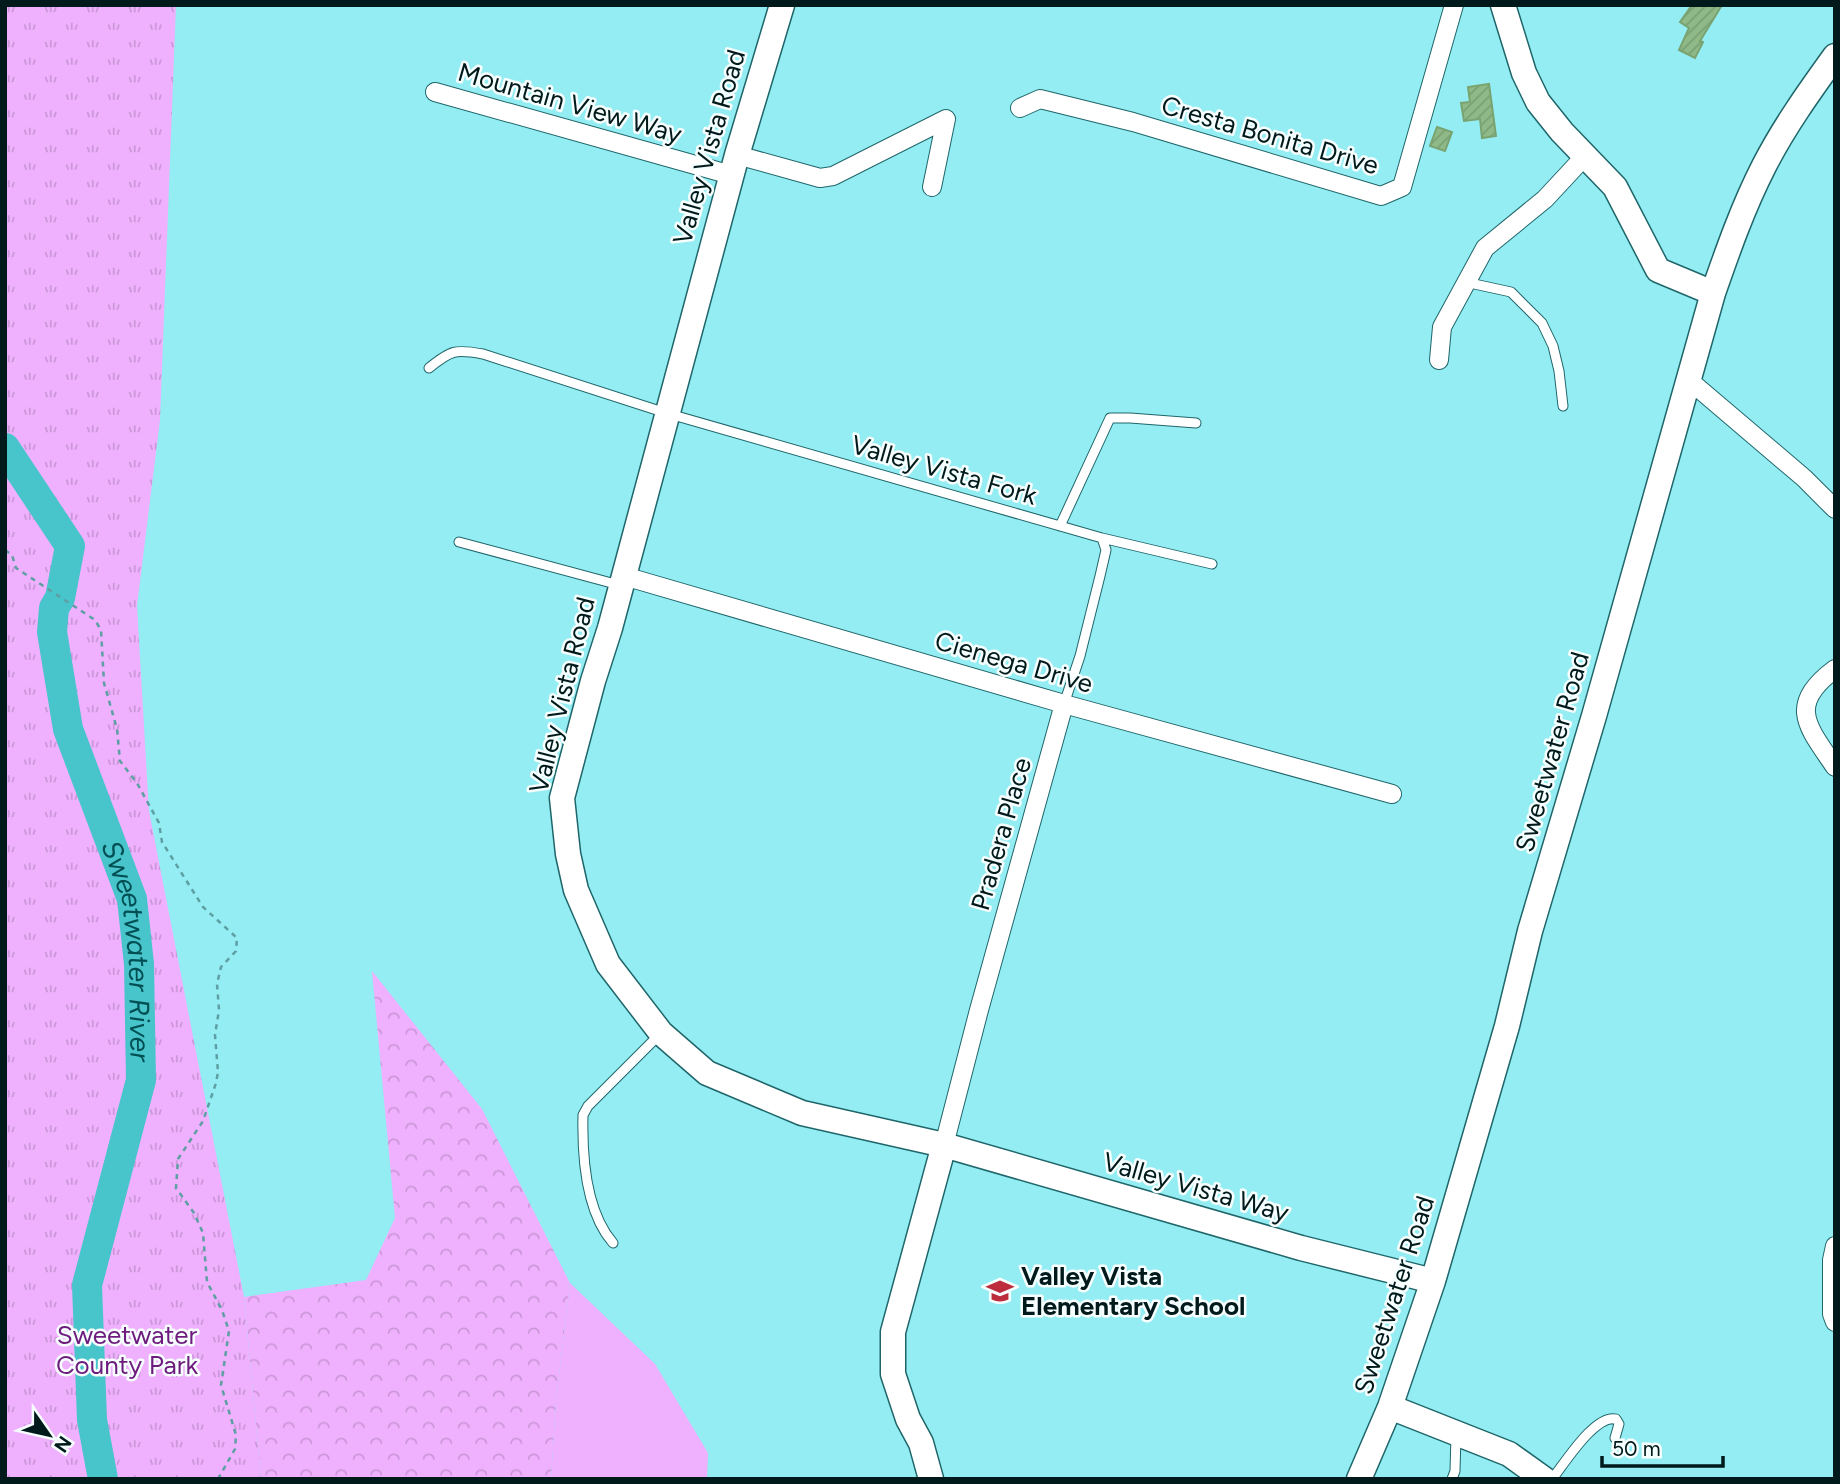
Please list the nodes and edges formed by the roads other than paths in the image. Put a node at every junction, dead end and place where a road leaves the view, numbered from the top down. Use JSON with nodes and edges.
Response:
{"nodes":[{"id":1,"x":782,"y":5,"type":"edge"},
{"id":2,"x":1454,"y":5,"type":"edge"},
{"id":3,"x":1503,"y":5,"type":"edge"},
{"id":4,"x":1835,"y":56,"type":"edge"},
{"id":5,"x":435,"y":92,"type":"dead end"},
{"id":6,"x":1020,"y":108,"type":"dead end"},
{"id":7,"x":1586,"y":156,"type":"junction"},
{"id":8,"x":734,"y":165,"type":"junction"},
{"id":9,"x":932,"y":187,"type":"dead end"},
{"id":10,"x":1465,"y":282,"type":"junction"},
{"id":11,"x":1713,"y":293,"type":"junction"},
{"id":12,"x":1439,"y":360,"type":"dead end"},
{"id":13,"x":429,"y":368,"type":"dead end"},
{"id":14,"x":1690,"y":381,"type":"junction"},
{"id":15,"x":1563,"y":406,"type":"dead end"},
{"id":16,"x":666,"y":413,"type":"junction"},
{"id":17,"x":1196,"y":423,"type":"dead end"},
{"id":18,"x":1835,"y":509,"type":"edge"},
{"id":19,"x":1060,"y":526,"type":"junction"},
{"id":20,"x":1101,"y":538,"type":"junction"},
{"id":21,"x":459,"y":542,"type":"dead end"},
{"id":22,"x":1212,"y":564,"type":"dead end"},
{"id":23,"x":622,"y":581,"type":"junction"},
{"id":24,"x":1835,"y":669,"type":"edge"},
{"id":25,"x":1064,"y":704,"type":"junction"},
{"id":26,"x":1835,"y":767,"type":"edge"},
{"id":27,"x":1392,"y":794,"type":"dead end"},
{"id":28,"x":661,"y":1033,"type":"junction"},
{"id":29,"x":944,"y":1145,"type":"junction"},
{"id":30,"x":613,"y":1243,"type":"dead end"},
{"id":31,"x":1835,"y":1246,"type":"edge"},
{"id":32,"x":1433,"y":1281,"type":"junction"},
{"id":33,"x":1835,"y":1322,"type":"edge"},
{"id":34,"x":1390,"y":1407,"type":"junction"},
{"id":35,"x":1456,"y":1433,"type":"junction"},
{"id":36,"x":1615,"y":1438,"type":"dead end"},
{"id":37,"x":931,"y":1479,"type":"edge"},
{"id":38,"x":1359,"y":1479,"type":"edge"},
{"id":39,"x":1452,"y":1479,"type":"edge"},
{"id":40,"x":1544,"y":1479,"type":"edge"},
{"id":41,"x":1552,"y":1479,"type":"edge"}],
"edges":[{"from":1,"to":8,"type":"street","name":"Valley Vista Road"},
{"from":2,"to":6,"type":"street","name":"Cresta Bonita Drive"},
{"from":3,"to":7,"type":"street"},
{"from":4,"to":11,"type":"street","name":"Sweetwater Road"},
{"from":5,"to":8,"type":"street","name":"Mountain View Way"},
{"from":7,"to":10,"type":"street"},
{"from":7,"to":11,"type":"street"},
{"from":8,"to":9,"type":"street"},
{"from":8,"to":16,"type":"street","name":"Valley Vista Road"},
{"from":10,"to":12,"type":"street"},
{"from":10,"to":15,"type":"lane"},
{"from":11,"to":14,"type":"street","name":"Sweetwater Road"},
{"from":13,"to":16,"type":"lane","name":"Valley Vista Fork"},
{"from":14,"to":18,"type":"street"},
{"from":14,"to":32,"type":"street","name":"Sweetwater Road"},
{"from":16,"to":19,"type":"lane","name":"Valley Vista Fork"},
{"from":16,"to":23,"type":"street","name":"Valley Vista Road"},
{"from":17,"to":19,"type":"lane"},
{"from":19,"to":20,"type":"lane","name":"Valley Vista Fork"},
{"from":20,"to":22,"type":"lane","name":"Valley Vista Fork"},
{"from":20,"to":25,"type":"lane","name":"Pradera Place"},
{"from":21,"to":23,"type":"lane"},
{"from":23,"to":25,"type":"street","name":"Cienega Drive"},
{"from":23,"to":28,"type":"street","name":"Valley Vista Road"},
{"from":24,"to":26,"type":"street"},
{"from":25,"to":27,"type":"street","name":"Cienega Drive"},
{"from":25,"to":29,"type":"street","name":"Pradera Place"},
{"from":28,"to":29,"type":"street","name":"Valley Vista Road"},
{"from":28,"to":30,"type":"lane"},
{"from":29,"to":32,"type":"street","name":"Valley Vista Way"},
{"from":29,"to":37,"type":"street"},
{"from":31,"to":33,"type":"street"},
{"from":32,"to":34,"type":"street","name":"Sweetwater Road"},
{"from":34,"to":35,"type":"street"},
{"from":34,"to":38,"type":"street","name":"Sweetwater Road"},
{"from":35,"to":39,"type":"lane"},
{"from":35,"to":40,"type":"street"},
{"from":36,"to":41,"type":"lane"}]}
